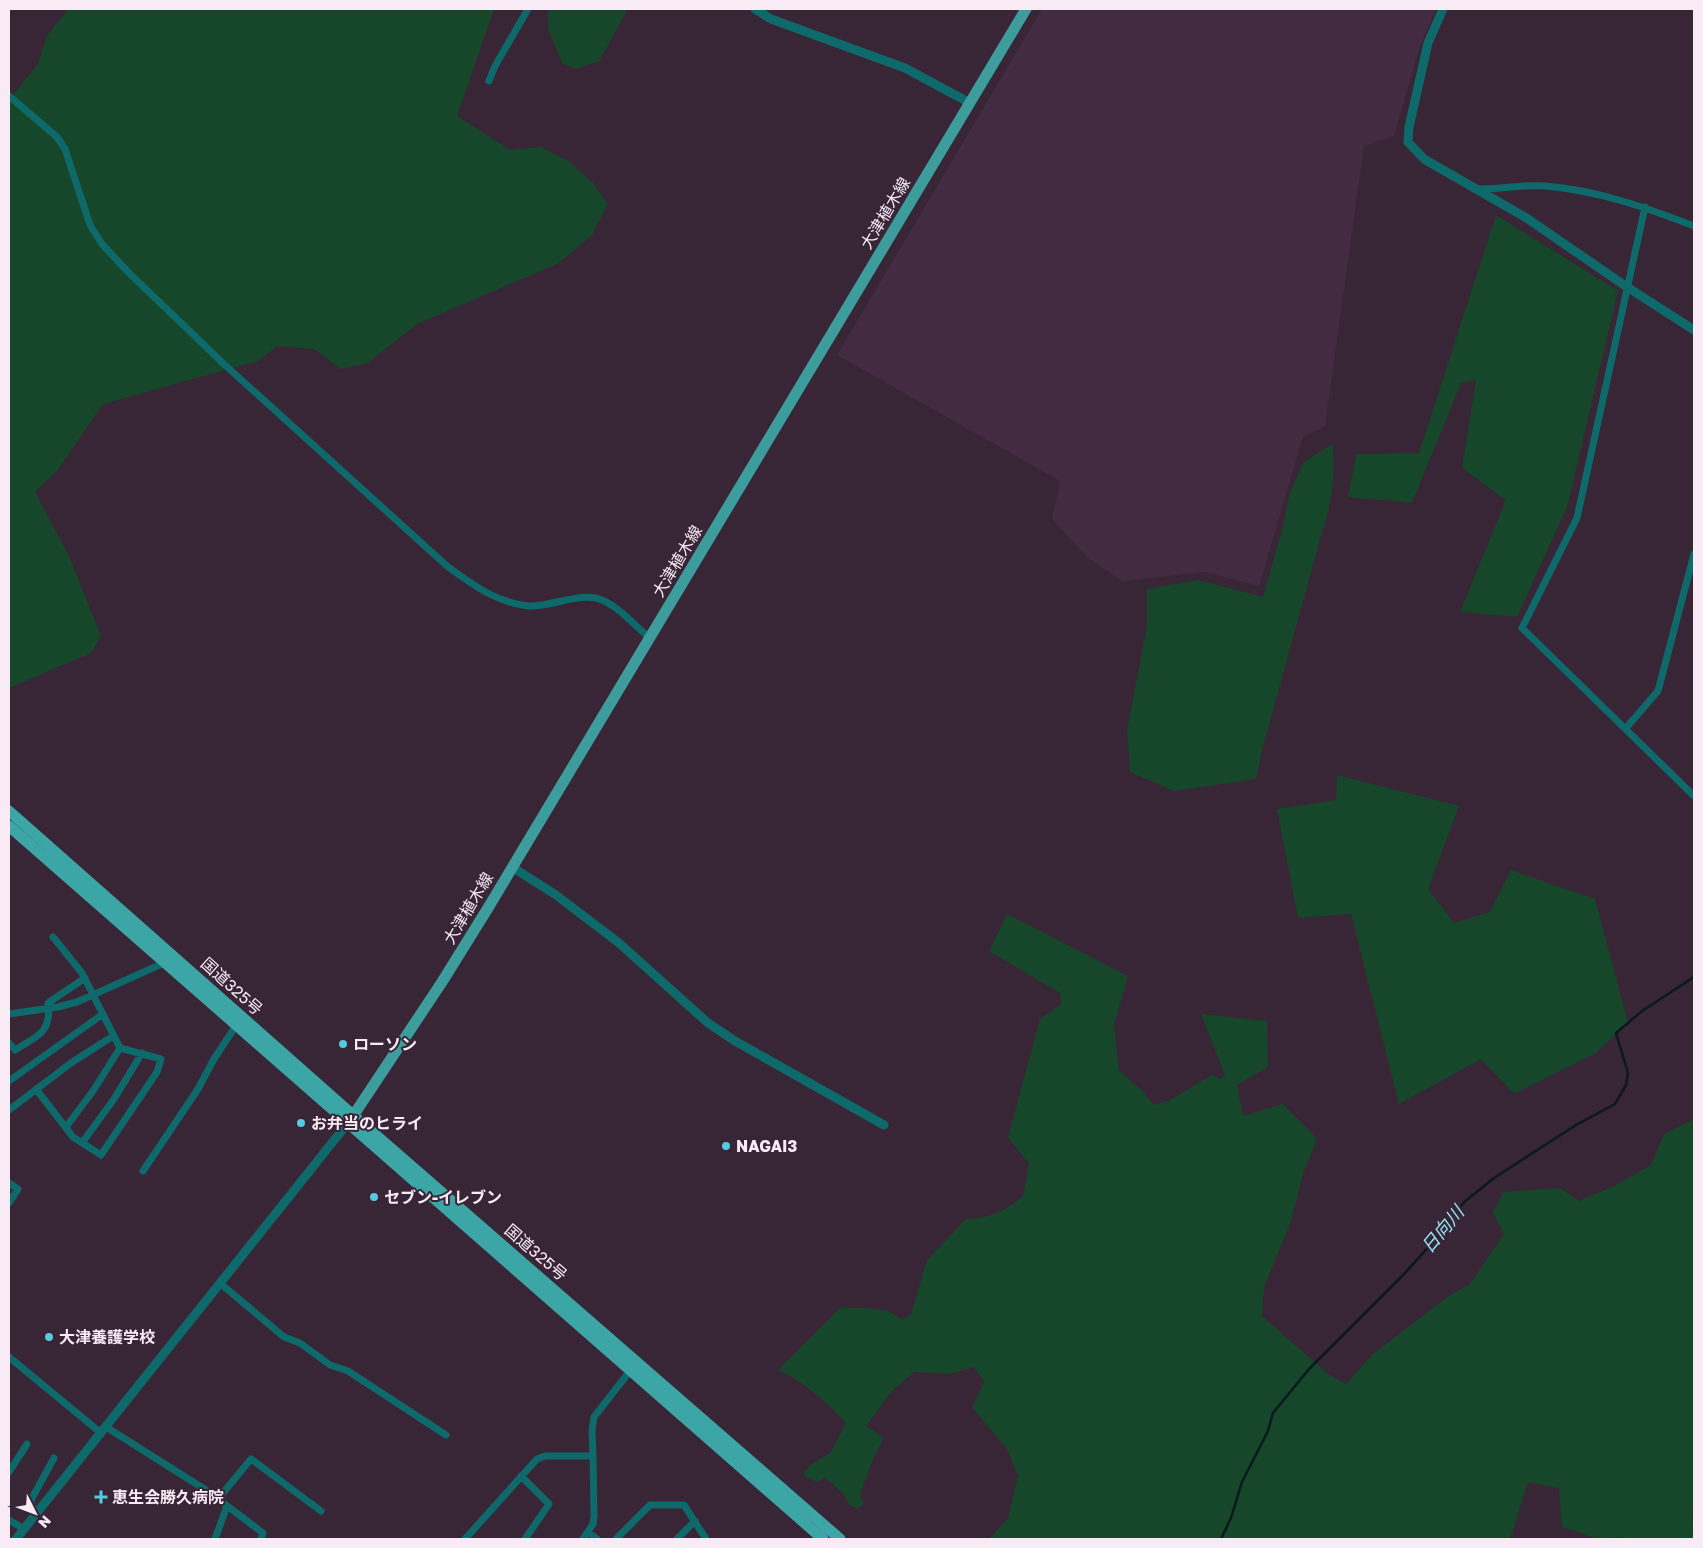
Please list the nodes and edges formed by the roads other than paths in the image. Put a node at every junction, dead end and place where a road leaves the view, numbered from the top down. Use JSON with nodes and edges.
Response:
{"nodes":[{"id":1,"x":528,"y":9,"type":"edge"},
{"id":2,"x":755,"y":9,"type":"edge"},
{"id":3,"x":1026,"y":9,"type":"edge"},
{"id":4,"x":1443,"y":9,"type":"edge"},
{"id":5,"x":489,"y":81,"type":"dead end"},
{"id":6,"x":9,"y":96,"type":"edge"},
{"id":7,"x":970,"y":102,"type":"junction"},
{"id":8,"x":1475,"y":188,"type":"junction"},
{"id":9,"x":1645,"y":207,"type":"junction"},
{"id":10,"x":1694,"y":226,"type":"edge"},
{"id":11,"x":1627,"y":287,"type":"junction"},
{"id":12,"x":1694,"y":330,"type":"edge"},
{"id":13,"x":1694,"y":554,"type":"edge"},
{"id":14,"x":650,"y":638,"type":"junction"},
{"id":15,"x":1626,"y":728,"type":"junction"},
{"id":16,"x":1694,"y":796,"type":"edge"},
{"id":17,"x":9,"y":811,"type":"edge"},
{"id":18,"x":9,"y":826,"type":"edge"},
{"id":19,"x":512,"y":867,"type":"junction"},
{"id":20,"x":53,"y":937,"type":"dead end"},
{"id":21,"x":170,"y":959,"type":"junction"},
{"id":22,"x":85,"y":978,"type":"junction"},
{"id":23,"x":93,"y":994,"type":"junction"},
{"id":24,"x":49,"y":1008,"type":"junction"},
{"id":25,"x":9,"y":1014,"type":"edge"},
{"id":26,"x":103,"y":1014,"type":"junction"},
{"id":27,"x":239,"y":1021,"type":"junction"},
{"id":28,"x":112,"y":1036,"type":"junction"},
{"id":29,"x":9,"y":1043,"type":"edge"},
{"id":30,"x":120,"y":1048,"type":"junction"},
{"id":31,"x":12,"y":1053,"type":"edge"},
{"id":32,"x":142,"y":1053,"type":"junction"},
{"id":33,"x":9,"y":1081,"type":"edge"},
{"id":34,"x":36,"y":1089,"type":"junction"},
{"id":35,"x":9,"y":1110,"type":"edge"},
{"id":36,"x":350,"y":1120,"type":"junction"},
{"id":37,"x":884,"y":1125,"type":"dead end"},
{"id":38,"x":66,"y":1128,"type":"junction"},
{"id":39,"x":82,"y":1143,"type":"junction"},
{"id":40,"x":143,"y":1171,"type":"dead end"},
{"id":41,"x":9,"y":1183,"type":"edge"},
{"id":42,"x":9,"y":1203,"type":"edge"},
{"id":43,"x":221,"y":1284,"type":"junction"},
{"id":44,"x":9,"y":1357,"type":"edge"},
{"id":45,"x":634,"y":1366,"type":"junction"},
{"id":46,"x":103,"y":1430,"type":"junction"},
{"id":47,"x":446,"y":1435,"type":"dead end"},
{"id":48,"x":27,"y":1444,"type":"dead end"},
{"id":49,"x":593,"y":1456,"type":"junction"},
{"id":50,"x":54,"y":1458,"type":"dead end"},
{"id":51,"x":9,"y":1472,"type":"edge"},
{"id":52,"x":521,"y":1476,"type":"junction"},
{"id":53,"x":218,"y":1498,"type":"junction"},
{"id":54,"x":227,"y":1506,"type":"junction"},
{"id":55,"x":321,"y":1511,"type":"dead end"},
{"id":56,"x":38,"y":1512,"type":"junction"},
{"id":57,"x":9,"y":1520,"type":"edge"},
{"id":58,"x":695,"y":1521,"type":"junction"},
{"id":59,"x":24,"y":1529,"type":"junction"},
{"id":60,"x":588,"y":1532,"type":"junction"},
{"id":61,"x":16,"y":1539,"type":"edge"},
{"id":62,"x":215,"y":1539,"type":"edge"},
{"id":63,"x":261,"y":1539,"type":"edge"},
{"id":64,"x":465,"y":1539,"type":"edge"},
{"id":65,"x":525,"y":1539,"type":"edge"},
{"id":66,"x":583,"y":1539,"type":"edge"},
{"id":67,"x":597,"y":1539,"type":"edge"},
{"id":68,"x":616,"y":1539,"type":"edge"},
{"id":69,"x":677,"y":1539,"type":"edge"},
{"id":70,"x":706,"y":1539,"type":"edge"},
{"id":71,"x":823,"y":1539,"type":"edge"},
{"id":72,"x":840,"y":1539,"type":"edge"}],
"edges":[{"from":1,"to":5,"type":"street"},
{"from":2,"to":7,"type":"street"},
{"from":3,"to":7,"type":"main road","name":"大津植木線"},
{"from":4,"to":8,"type":"street"},
{"from":6,"to":14,"type":"street"},
{"from":7,"to":14,"type":"main road","name":"大津植木線"},
{"from":8,"to":9,"type":"street"},
{"from":8,"to":11,"type":"street"},
{"from":9,"to":10,"type":"street"},
{"from":9,"to":11,"type":"street"},
{"from":11,"to":12,"type":"street"},
{"from":11,"to":15,"type":"street"},
{"from":13,"to":15,"type":"street"},
{"from":14,"to":19,"type":"main road","name":"大津植木線"},
{"from":15,"to":16,"type":"street"},
{"from":17,"to":21,"type":"highway","name":"国道325号"},
{"from":18,"to":21,"type":"highway","name":"国道325号"},
{"from":19,"to":36,"type":"main road","name":"大津植木線"},
{"from":19,"to":37,"type":"street"},
{"from":20,"to":22,"type":"street"},
{"from":21,"to":23,"type":"street"},
{"from":21,"to":27,"type":"highway","name":"国道325号"},
{"from":22,"to":23,"type":"street"},
{"from":22,"to":24,"type":"street"},
{"from":23,"to":24,"type":"street"},
{"from":23,"to":26,"type":"street"},
{"from":24,"to":25,"type":"street"},
{"from":24,"to":31,"type":"street"},
{"from":26,"to":28,"type":"street"},
{"from":26,"to":33,"type":"street"},
{"from":27,"to":36,"type":"highway","name":"国道325号"},
{"from":27,"to":40,"type":"street"},
{"from":28,"to":30,"type":"street"},
{"from":28,"to":34,"type":"street"},
{"from":29,"to":31,"type":"street"},
{"from":30,"to":32,"type":"street"},
{"from":30,"to":38,"type":"street"},
{"from":32,"to":39,"type":"street"},
{"from":32,"to":39,"type":"street"},
{"from":34,"to":35,"type":"street"},
{"from":34,"to":38,"type":"street"},
{"from":36,"to":43,"type":"street"},
{"from":36,"to":45,"type":"highway","name":"国道325号"},
{"from":38,"to":39,"type":"street"},
{"from":41,"to":42,"type":"street"},
{"from":43,"to":46,"type":"street"},
{"from":43,"to":47,"type":"street"},
{"from":44,"to":46,"type":"street"},
{"from":45,"to":49,"type":"street"},
{"from":45,"to":71,"type":"highway","name":"国道325号"},
{"from":45,"to":72,"type":"highway","name":"国道325号"},
{"from":46,"to":53,"type":"street"},
{"from":46,"to":56,"type":"street"},
{"from":48,"to":51,"type":"street"},
{"from":49,"to":52,"type":"street"},
{"from":49,"to":60,"type":"street"},
{"from":50,"to":56,"type":"street"},
{"from":52,"to":64,"type":"street"},
{"from":52,"to":65,"type":"street"},
{"from":53,"to":54,"type":"street"},
{"from":53,"to":55,"type":"street"},
{"from":54,"to":62,"type":"street"},
{"from":54,"to":63,"type":"street"},
{"from":56,"to":59,"type":"street"},
{"from":57,"to":59,"type":"street"},
{"from":58,"to":68,"type":"street"},
{"from":58,"to":69,"type":"street"},
{"from":58,"to":70,"type":"street"},
{"from":59,"to":61,"type":"street"},
{"from":60,"to":66,"type":"street"},
{"from":60,"to":67,"type":"street"}]}
